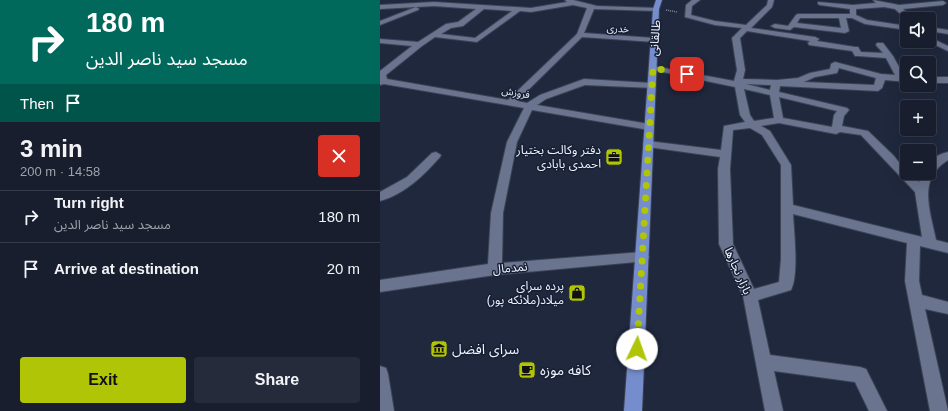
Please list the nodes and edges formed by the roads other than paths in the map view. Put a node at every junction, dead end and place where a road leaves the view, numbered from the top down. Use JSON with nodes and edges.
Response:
{"nodes":[{"id":1,"x":455,"y":0,"type":"edge"},
{"id":2,"x":697,"y":0,"type":"edge"},
{"id":3,"x":771,"y":0,"type":"edge"},
{"id":4,"x":875,"y":0,"type":"edge"},
{"id":5,"x":935,"y":0,"type":"edge"},
{"id":6,"x":571,"y":2,"type":"edge"},
{"id":7,"x":820,"y":3,"type":"dead end"},
{"id":8,"x":434,"y":4,"type":"junction"},
{"id":9,"x":945,"y":4,"type":"edge"},
{"id":10,"x":657,"y":5,"type":"edge"},
{"id":11,"x":882,"y":5,"type":"junction"},
{"id":12,"x":380,"y":7,"type":"edge"},
{"id":13,"x":483,"y":7,"type":"junction"},
{"id":14,"x":591,"y":7,"type":"junction"},
{"id":15,"x":853,"y":7,"type":"junction"},
{"id":16,"x":897,"y":7,"type":"junction"},
{"id":17,"x":519,"y":9,"type":"junction"},
{"id":18,"x":902,"y":12,"type":"edge"},
{"id":19,"x":842,"y":16,"type":"junction"},
{"id":20,"x":853,"y":16,"type":"junction"},
{"id":21,"x":380,"y":23,"type":"edge"},
{"id":22,"x":749,"y":26,"type":"junction"},
{"id":23,"x":900,"y":27,"type":"edge"},
{"id":24,"x":790,"y":29,"type":"junction"},
{"id":25,"x":936,"y":29,"type":"edge"},
{"id":26,"x":845,"y":31,"type":"junction"},
{"id":27,"x":948,"y":32,"type":"edge"},
{"id":28,"x":434,"y":35,"type":"junction"},
{"id":29,"x":580,"y":35,"type":"junction"},
{"id":30,"x":654,"y":40,"type":"junction"},
{"id":31,"x":380,"y":41,"type":"edge"},
{"id":32,"x":936,"y":43,"type":"edge"},
{"id":33,"x":420,"y":44,"type":"junction"},
{"id":34,"x":880,"y":45,"type":"dead end"},
{"id":35,"x":948,"y":49,"type":"edge"},
{"id":36,"x":834,"y":56,"type":"junction"},
{"id":37,"x":889,"y":56,"type":"junction"},
{"id":38,"x":653,"y":68,"type":"junction"},
{"id":39,"x":900,"y":73,"type":"edge"},
{"id":40,"x":881,"y":77,"type":"junction"},
{"id":41,"x":900,"y":79,"type":"edge"},
{"id":42,"x":936,"y":80,"type":"edge"},
{"id":43,"x":948,"y":80,"type":"edge"},
{"id":44,"x":382,"y":81,"type":"edge"},
{"id":45,"x":738,"y":83,"type":"junction"},
{"id":46,"x":776,"y":83,"type":"junction"},
{"id":47,"x":651,"y":86,"type":"junction"},
{"id":48,"x":774,"y":93,"type":"junction"},
{"id":49,"x":511,"y":102,"type":"junction"},
{"id":50,"x":530,"y":106,"type":"junction"},
{"id":51,"x":779,"y":120,"type":"junction"},
{"id":52,"x":751,"y":124,"type":"junction"},
{"id":53,"x":648,"y":127,"type":"junction"},
{"id":54,"x":836,"y":128,"type":"junction"},
{"id":55,"x":648,"y":144,"type":"junction"},
{"id":56,"x":726,"y":154,"type":"junction"},
{"id":57,"x":436,"y":155,"type":"dead end"},
{"id":58,"x":948,"y":155,"type":"edge"},
{"id":59,"x":936,"y":162,"type":"edge"},
{"id":60,"x":926,"y":180,"type":"edge"},
{"id":61,"x":921,"y":191,"type":"junction"},
{"id":62,"x":380,"y":197,"type":"edge"},
{"id":63,"x":787,"y":208,"type":"junction"},
{"id":64,"x":914,"y":239,"type":"junction"},
{"id":65,"x":930,"y":243,"type":"junction"},
{"id":66,"x":948,"y":248,"type":"edge"},
{"id":67,"x":642,"y":257,"type":"junction"},
{"id":68,"x":495,"y":269,"type":"junction"},
{"id":69,"x":380,"y":286,"type":"edge"},
{"id":70,"x":750,"y":296,"type":"junction"},
{"id":71,"x":915,"y":300,"type":"junction"},
{"id":72,"x":948,"y":308,"type":"edge"},
{"id":73,"x":764,"y":362,"type":"junction"},
{"id":74,"x":380,"y":374,"type":"edge"},
{"id":75,"x":385,"y":411,"type":"edge"},
{"id":76,"x":633,"y":411,"type":"edge"},
{"id":77,"x":774,"y":411,"type":"edge"},
{"id":78,"x":878,"y":411,"type":"edge"},
{"id":79,"x":939,"y":411,"type":"edge"}],
"edges":[{"from":1,"to":8,"type":"street"},
{"from":2,"to":22,"type":"street"},
{"from":3,"to":22,"type":"street"},
{"from":4,"to":11,"type":"street"},
{"from":5,"to":9,"type":"street"},
{"from":6,"to":14,"type":"street"},
{"from":6,"to":17,"type":"street"},
{"from":7,"to":15,"type":"street"},
{"from":8,"to":12,"type":"street"},
{"from":8,"to":13,"type":"street"},
{"from":8,"to":21,"type":"street"},
{"from":9,"to":16,"type":"street"},
{"from":10,"to":14,"type":"street"},
{"from":10,"to":30,"type":"main road","name":"طالقانی"},
{"from":11,"to":15,"type":"street"},
{"from":11,"to":16,"type":"street"},
{"from":13,"to":17,"type":"street"},
{"from":13,"to":28,"type":"street"},
{"from":14,"to":29,"type":"street"},
{"from":15,"to":20,"type":"street"},
{"from":16,"to":18,"type":"street"},
{"from":17,"to":28,"type":"street"},
{"from":19,"to":20,"type":"street"},
{"from":19,"to":24,"type":"street"},
{"from":19,"to":26,"type":"street"},
{"from":20,"to":23,"type":"street"},
{"from":22,"to":24,"type":"street"},
{"from":22,"to":45,"type":"street"},
{"from":24,"to":26,"type":"street"},
{"from":24,"to":36,"type":"street"},
{"from":25,"to":27,"type":"street"},
{"from":26,"to":36,"type":"street"},
{"from":28,"to":33,"type":"street"},
{"from":29,"to":30,"type":"street","name":"خدری"},
{"from":29,"to":49,"type":"street"},
{"from":30,"to":38,"type":"main road","name":"طالقانی"},
{"from":31,"to":33,"type":"street"},
{"from":32,"to":35,"type":"street"},
{"from":33,"to":44,"type":"street"},
{"from":34,"to":37,"type":"street"},
{"from":36,"to":37,"type":"street"},
{"from":36,"to":40,"type":"street"},
{"from":36,"to":46,"type":"street"},
{"from":37,"to":39,"type":"street"},
{"from":38,"to":45,"type":"street"},
{"from":38,"to":47,"type":"main road","name":"طالقانی"},
{"from":40,"to":41,"type":"street"},
{"from":40,"to":46,"type":"street"},
{"from":42,"to":43,"type":"street"},
{"from":44,"to":49,"type":"street","name":"فروزش"},
{"from":45,"to":46,"type":"street"},
{"from":45,"to":48,"type":"street"},
{"from":45,"to":52,"type":"street"},
{"from":46,"to":48,"type":"street"},
{"from":47,"to":50,"type":"street"},
{"from":47,"to":53,"type":"main road","name":"طالقانی"},
{"from":48,"to":51,"type":"street"},
{"from":48,"to":54,"type":"street"},
{"from":49,"to":50,"type":"street","name":"فروزش"},
{"from":50,"to":53,"type":"street","name":"فروزش"},
{"from":50,"to":68,"type":"street"},
{"from":51,"to":52,"type":"street"},
{"from":51,"to":54,"type":"street"},
{"from":52,"to":56,"type":"street","name":"بازار نجارها"},
{"from":52,"to":63,"type":"street"},
{"from":53,"to":55,"type":"main road","name":"طالقانی"},
{"from":54,"to":61,"type":"street"},
{"from":55,"to":56,"type":"street"},
{"from":55,"to":67,"type":"main road","name":"طالقانی"},
{"from":56,"to":70,"type":"street","name":"بازار نجارها"},
{"from":57,"to":62,"type":"street"},
{"from":58,"to":59,"type":"street"},
{"from":60,"to":61,"type":"street"},
{"from":61,"to":65,"type":"street"},
{"from":63,"to":64,"type":"street"},
{"from":63,"to":70,"type":"street"},
{"from":64,"to":65,"type":"street"},
{"from":64,"to":71,"type":"street"},
{"from":65,"to":66,"type":"street"},
{"from":67,"to":68,"type":"street","name":"نمدمال"},
{"from":67,"to":76,"type":"main road","name":"طالقانی"},
{"from":68,"to":69,"type":"street","name":"نمدمال"},
{"from":70,"to":73,"type":"street","name":"بازار نجارها"},
{"from":71,"to":72,"type":"street"},
{"from":71,"to":79,"type":"street"},
{"from":73,"to":77,"type":"street","name":"بازار نجارها"},
{"from":73,"to":78,"type":"street"},
{"from":74,"to":75,"type":"street"}]}
